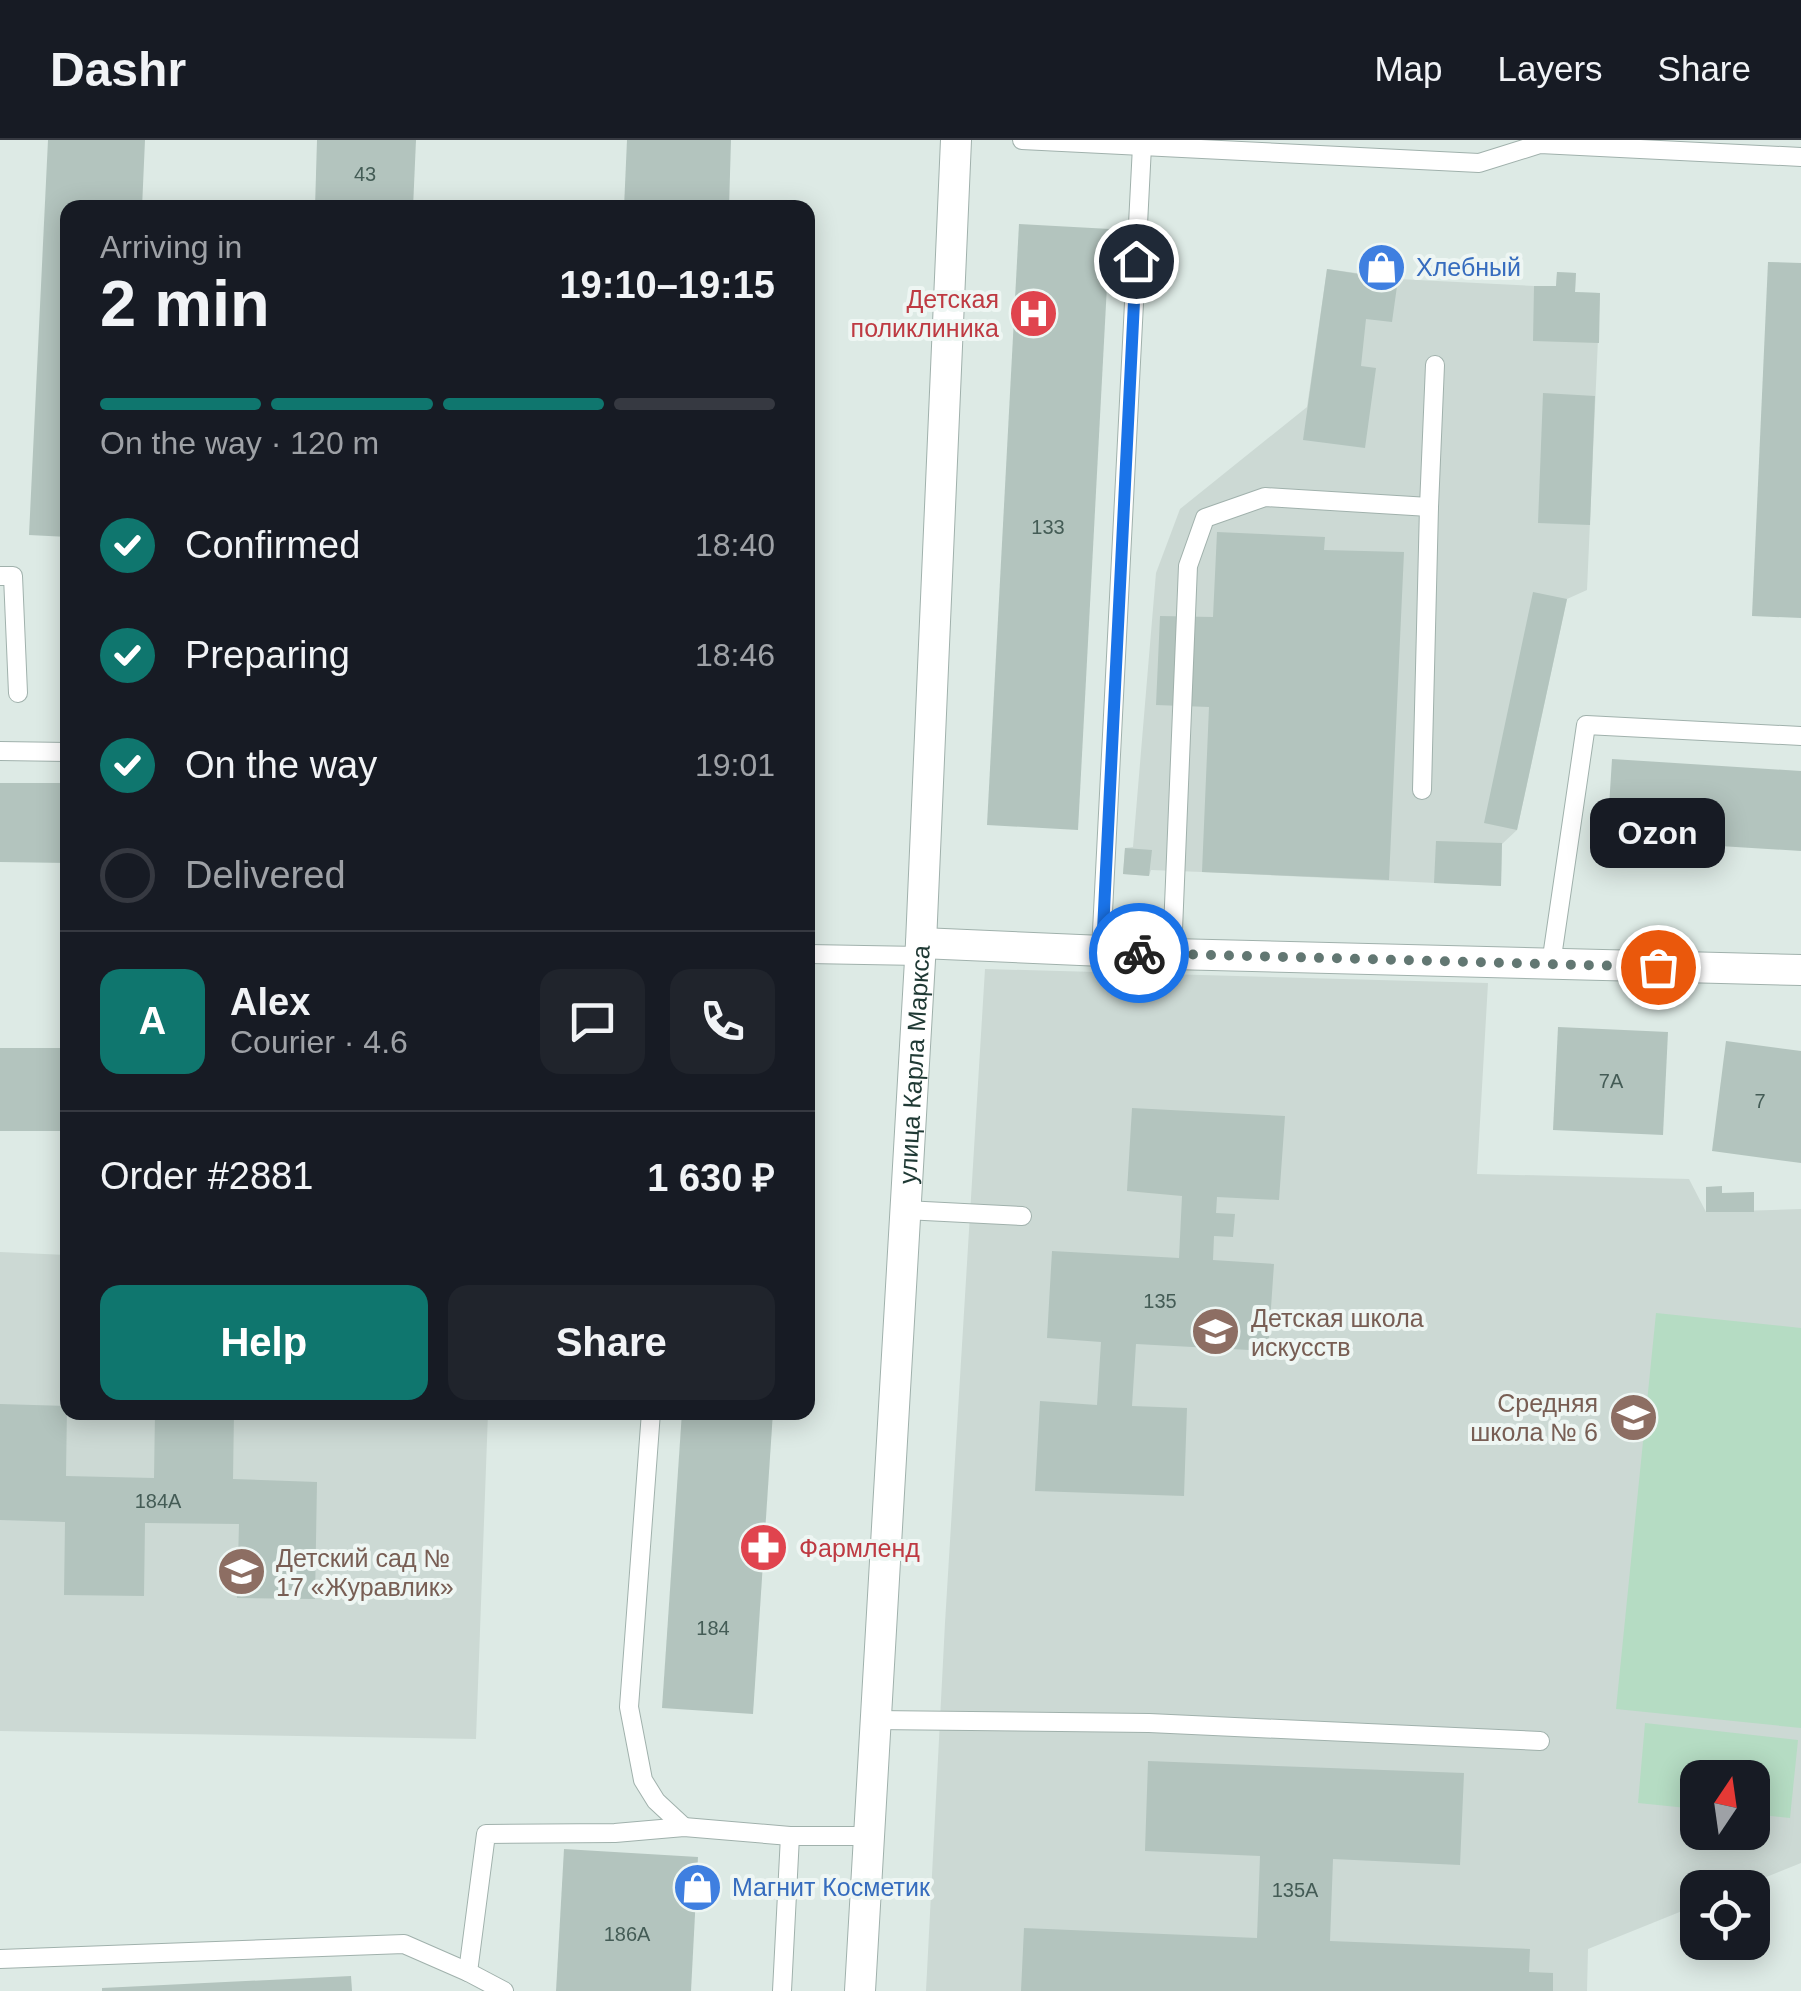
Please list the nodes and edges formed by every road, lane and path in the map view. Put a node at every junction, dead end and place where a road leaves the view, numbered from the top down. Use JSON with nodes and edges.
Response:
{"nodes":[{"id":1,"x":956,"y":140,"type":"edge"},
{"id":2,"x":1022,"y":140,"type":"edge"},
{"id":3,"x":1142,"y":146,"type":"junction"},
{"id":4,"x":1801,"y":157,"type":"edge"},
{"id":5,"x":1435,"y":365,"type":"dead end"},
{"id":6,"x":1429,"y":508,"type":"junction"},
{"id":7,"x":0,"y":576,"type":"edge"},
{"id":8,"x":18,"y":692,"type":"dead end"},
{"id":9,"x":1801,"y":736,"type":"edge"},
{"id":10,"x":0,"y":751,"type":"edge"},
{"id":11,"x":60,"y":752,"type":"edge"},
{"id":12,"x":1422,"y":790,"type":"dead end"},
{"id":13,"x":921,"y":949,"type":"junction"},
{"id":14,"x":1102,"y":951,"type":"junction"},
{"id":15,"x":815,"y":954,"type":"edge"},
{"id":16,"x":1172,"y":954,"type":"junction"},
{"id":17,"x":1551,"y":964,"type":"junction"},
{"id":18,"x":1801,"y":970,"type":"edge"},
{"id":19,"x":906,"y":1210,"type":"junction"},
{"id":20,"x":1022,"y":1216,"type":"dead end"},
{"id":21,"x":650,"y":1420,"type":"edge"},
{"id":22,"x":875,"y":1720,"type":"junction"},
{"id":23,"x":1540,"y":1741,"type":"dead end"},
{"id":24,"x":684,"y":1827,"type":"junction"},
{"id":25,"x":790,"y":1836,"type":"junction"},
{"id":26,"x":868,"y":1836,"type":"junction"},
{"id":27,"x":0,"y":1959,"type":"edge"},
{"id":28,"x":468,"y":1972,"type":"junction"},
{"id":29,"x":504,"y":1991,"type":"edge"},
{"id":30,"x":782,"y":1991,"type":"edge"},
{"id":31,"x":860,"y":1991,"type":"edge"}],
"edges":[{"from":1,"to":13,"type":"street","name":"улица Карла Маркса"},
{"from":2,"to":3,"type":"lane"},
{"from":3,"to":4,"type":"lane"},
{"from":3,"to":14,"type":"lane"},
{"from":5,"to":6,"type":"lane"},
{"from":6,"to":12,"type":"lane"},
{"from":6,"to":16,"type":"lane"},
{"from":7,"to":8,"type":"lane"},
{"from":9,"to":17,"type":"lane"},
{"from":10,"to":11,"type":"lane"},
{"from":13,"to":14,"type":"street"},
{"from":13,"to":15,"type":"lane"},
{"from":13,"to":19,"type":"street","name":"улица Карла Маркса"},
{"from":14,"to":16,"type":"street"},
{"from":16,"to":17,"type":"street"},
{"from":17,"to":18,"type":"street"},
{"from":19,"to":20,"type":"lane"},
{"from":19,"to":22,"type":"street","name":"улица Карла Маркса"},
{"from":21,"to":24,"type":"lane"},
{"from":22,"to":23,"type":"lane"},
{"from":22,"to":26,"type":"street","name":"улица Карла Маркса"},
{"from":24,"to":25,"type":"lane"},
{"from":24,"to":28,"type":"lane"},
{"from":25,"to":26,"type":"lane"},
{"from":25,"to":30,"type":"lane"},
{"from":26,"to":31,"type":"street","name":"улица Карла Маркса"},
{"from":27,"to":28,"type":"lane"},
{"from":28,"to":29,"type":"lane"}]}
